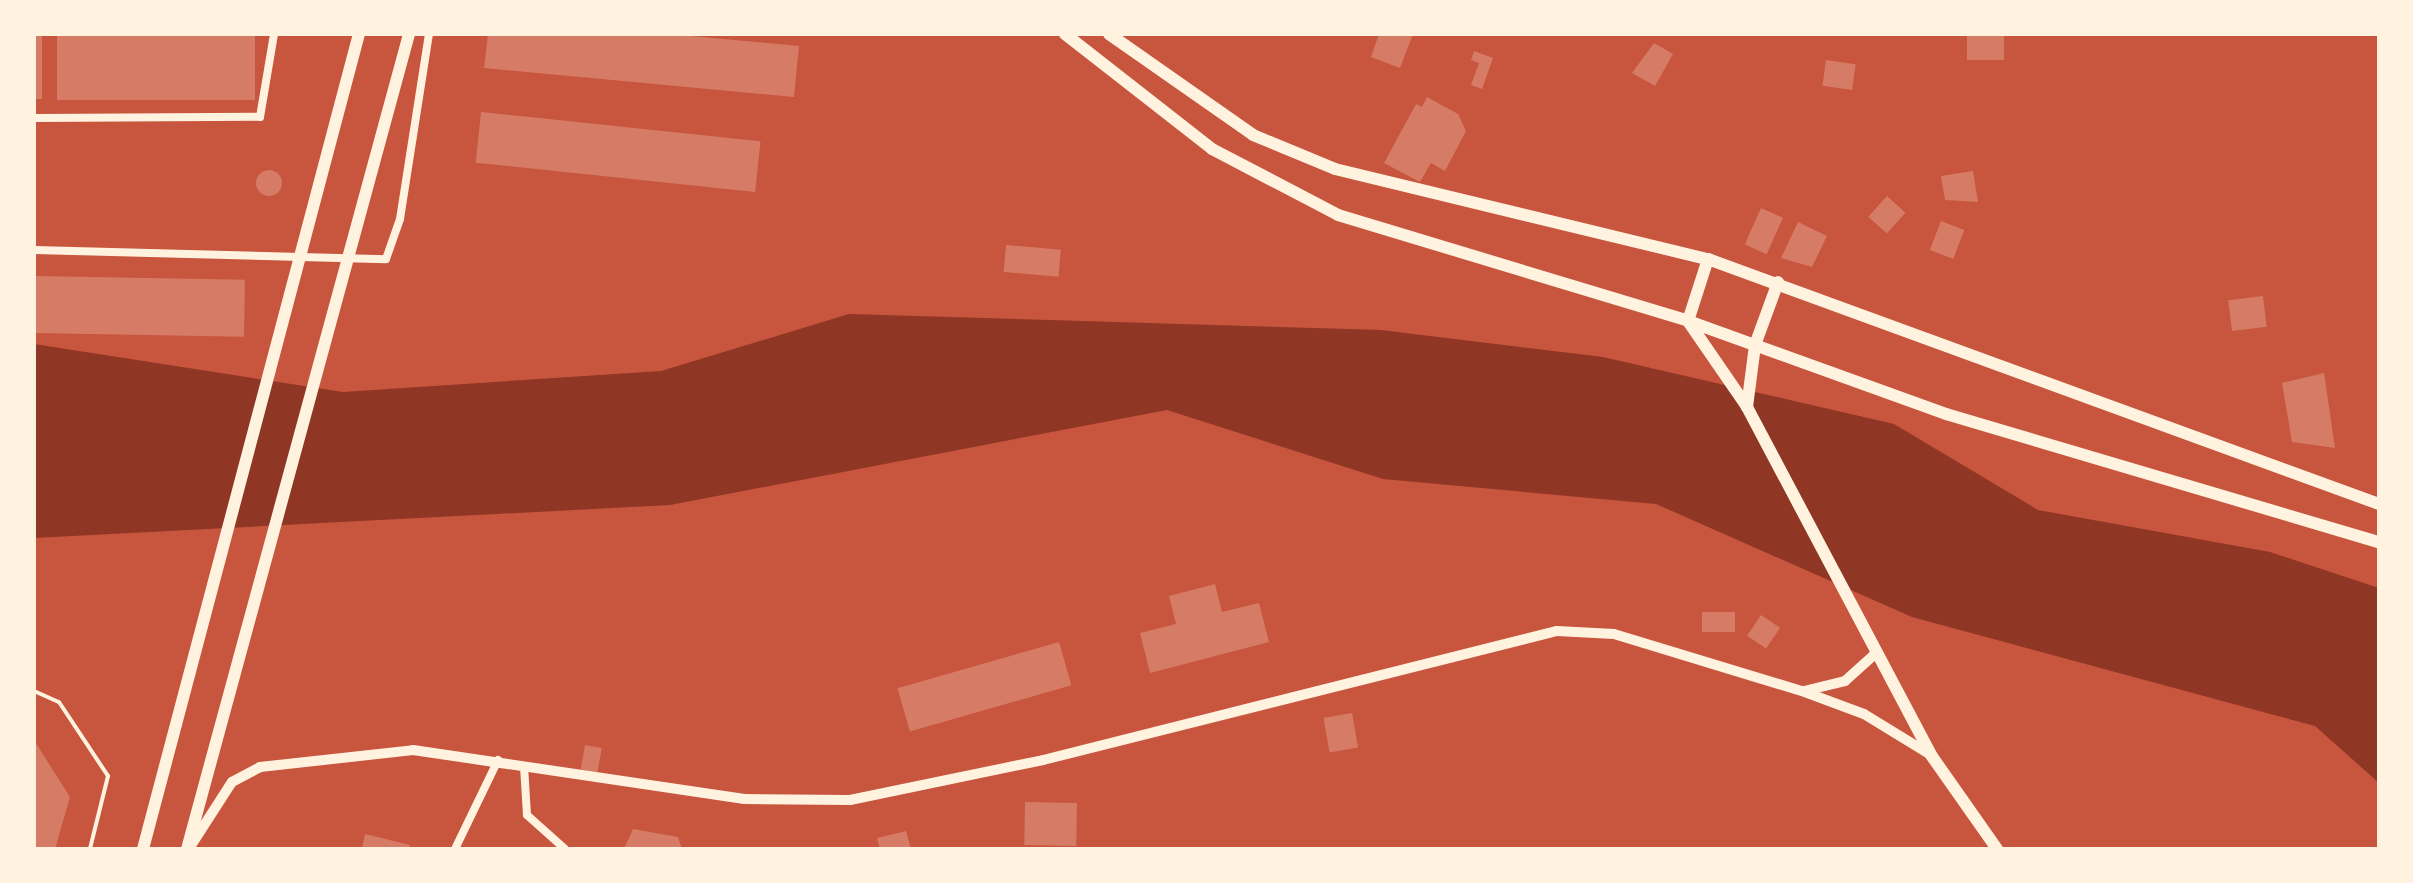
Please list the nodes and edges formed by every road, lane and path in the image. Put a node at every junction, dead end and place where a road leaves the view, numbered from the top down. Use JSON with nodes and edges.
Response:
{"nodes":[{"id":1,"x":274,"y":34,"type":"edge"},
{"id":2,"x":359,"y":34,"type":"edge"},
{"id":3,"x":409,"y":34,"type":"edge"},
{"id":4,"x":429,"y":34,"type":"edge"},
{"id":5,"x":1065,"y":34,"type":"edge"},
{"id":6,"x":1109,"y":34,"type":"edge"},
{"id":7,"x":34,"y":118,"type":"edge"},
{"id":8,"x":34,"y":250,"type":"edge"},
{"id":9,"x":1708,"y":259,"type":"junction"},
{"id":10,"x":1778,"y":282,"type":"junction"},
{"id":11,"x":1688,"y":321,"type":"junction"},
{"id":12,"x":1755,"y":345,"type":"junction"},
{"id":13,"x":1747,"y":407,"type":"junction"},
{"id":14,"x":2376,"y":503,"type":"edge"},
{"id":15,"x":2379,"y":542,"type":"edge"},
{"id":16,"x":1875,"y":654,"type":"junction"},
{"id":17,"x":34,"y":691,"type":"edge"},
{"id":18,"x":1802,"y":691,"type":"junction"},
{"id":19,"x":1931,"y":755,"type":"junction"},
{"id":20,"x":498,"y":760,"type":"junction"},
{"id":21,"x":524,"y":766,"type":"junction"},
{"id":22,"x":90,"y":849,"type":"edge"},
{"id":23,"x":143,"y":849,"type":"edge"},
{"id":24,"x":188,"y":849,"type":"edge"},
{"id":25,"x":455,"y":849,"type":"edge"},
{"id":26,"x":565,"y":849,"type":"edge"},
{"id":27,"x":1997,"y":849,"type":"edge"}],
"edges":[{"from":1,"to":7,"type":"street"},
{"from":2,"to":23,"type":"main road"},
{"from":3,"to":24,"type":"main road"},
{"from":4,"to":8,"type":"street"},
{"from":5,"to":11,"type":"main road"},
{"from":6,"to":9,"type":"main road"},
{"from":9,"to":10,"type":"main road"},
{"from":9,"to":11,"type":"main road"},
{"from":10,"to":12,"type":"main road"},
{"from":10,"to":14,"type":"main road"},
{"from":11,"to":12,"type":"main road"},
{"from":11,"to":13,"type":"main road"},
{"from":12,"to":13,"type":"main road"},
{"from":12,"to":15,"type":"main road"},
{"from":13,"to":16,"type":"main road"},
{"from":16,"to":18,"type":"street"},
{"from":16,"to":19,"type":"main road"},
{"from":17,"to":22,"type":"lane"},
{"from":18,"to":19,"type":"street"},
{"from":18,"to":21,"type":"street"},
{"from":19,"to":27,"type":"main road"},
{"from":20,"to":21,"type":"street"},
{"from":20,"to":24,"type":"street"},
{"from":20,"to":25,"type":"street"},
{"from":21,"to":26,"type":"street"}]}
